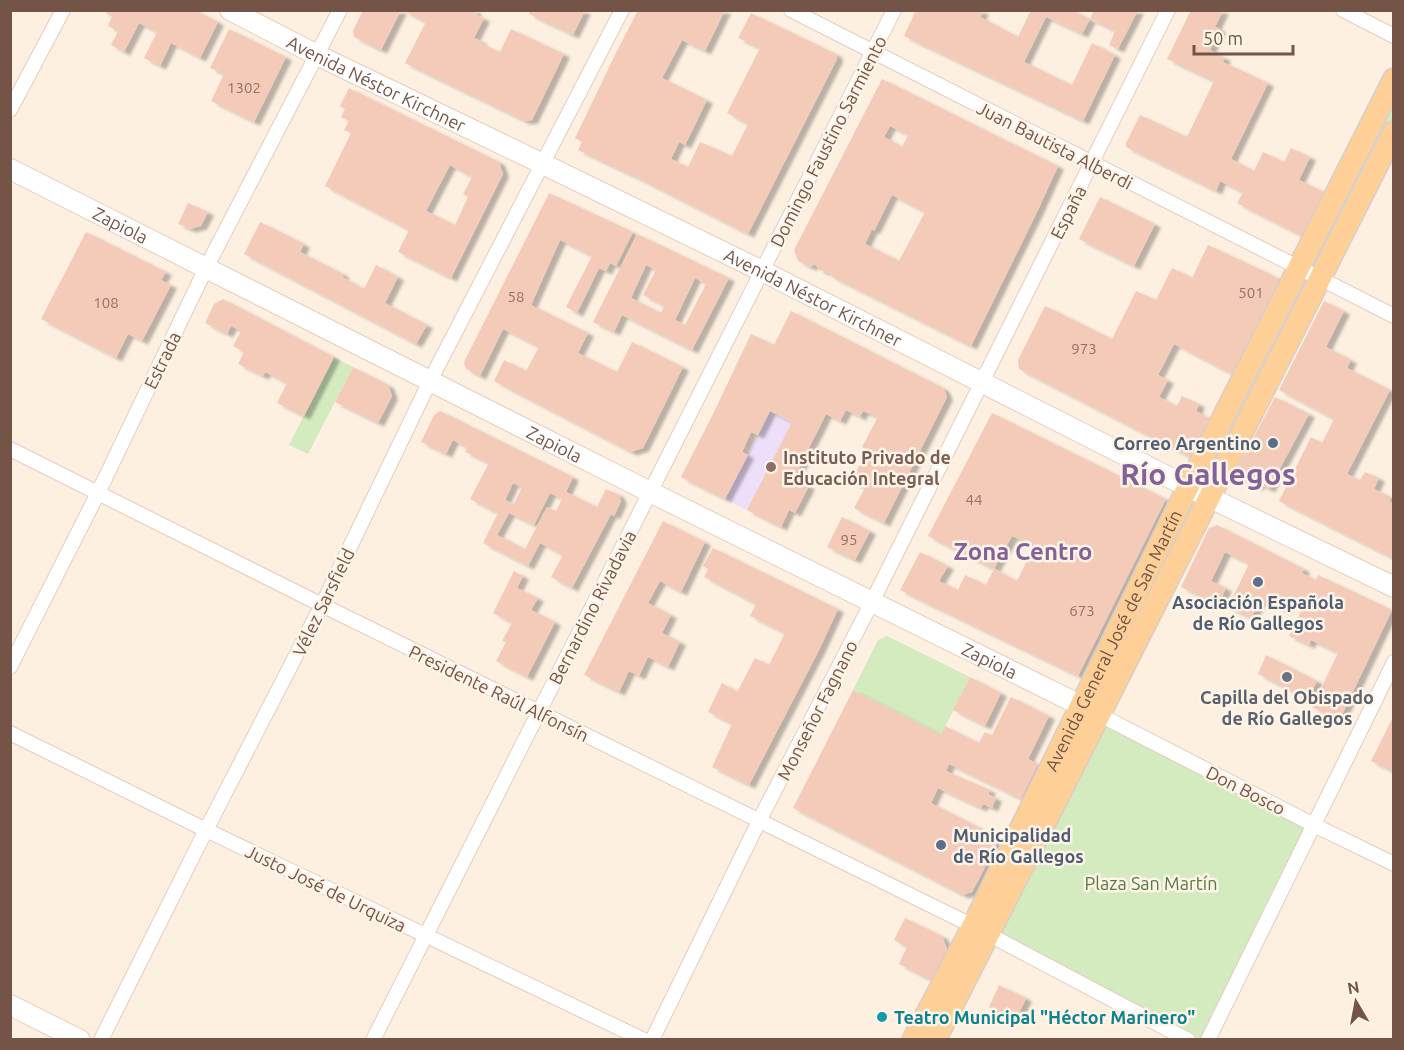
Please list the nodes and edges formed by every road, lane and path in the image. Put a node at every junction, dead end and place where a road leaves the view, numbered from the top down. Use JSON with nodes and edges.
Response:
{"nodes":[{"id":1,"x":63,"y":10,"type":"edge"},
{"id":2,"x":230,"y":10,"type":"edge"},
{"id":3,"x":340,"y":10,"type":"edge"},
{"id":4,"x":622,"y":10,"type":"edge"},
{"id":5,"x":791,"y":10,"type":"edge"},
{"id":6,"x":894,"y":10,"type":"edge"},
{"id":7,"x":1168,"y":10,"type":"edge"},
{"id":8,"x":1343,"y":10,"type":"edge"},
{"id":9,"x":1394,"y":36,"type":"edge"},
{"id":10,"x":873,"y":52,"type":"junction"},
{"id":11,"x":317,"y":55,"type":"junction"},
{"id":12,"x":1394,"y":79,"type":"edge"},
{"id":13,"x":10,"y":110,"type":"edge"},
{"id":14,"x":1394,"y":132,"type":"edge"},
{"id":15,"x":543,"y":164,"type":"junction"},
{"id":16,"x":1092,"y":164,"type":"junction"},
{"id":17,"x":10,"y":169,"type":"edge"},
{"id":18,"x":206,"y":268,"type":"junction"},
{"id":19,"x":1298,"y":268,"type":"junction"},
{"id":20,"x":762,"y":271,"type":"junction"},
{"id":21,"x":1320,"y":279,"type":"junction"},
{"id":22,"x":1394,"y":316,"type":"edge"},
{"id":23,"x":430,"y":381,"type":"junction"},
{"id":24,"x":983,"y":382,"type":"junction"},
{"id":25,"x":10,"y":448,"type":"edge"},
{"id":26,"x":1188,"y":487,"type":"junction"},
{"id":27,"x":650,"y":492,"type":"junction"},
{"id":28,"x":98,"y":493,"type":"junction"},
{"id":29,"x":1209,"y":497,"type":"junction"},
{"id":30,"x":1394,"y":587,"type":"edge"},
{"id":31,"x":872,"y":602,"type":"junction"},
{"id":32,"x":322,"y":605,"type":"junction"},
{"id":33,"x":1394,"y":662,"type":"edge"},
{"id":34,"x":10,"y":667,"type":"edge"},
{"id":35,"x":1091,"y":710,"type":"junction"},
{"id":36,"x":538,"y":713,"type":"junction"},
{"id":37,"x":10,"y":733,"type":"edge"},
{"id":38,"x":759,"y":821,"type":"junction"},
{"id":39,"x":1314,"y":825,"type":"junction"},
{"id":40,"x":206,"y":830,"type":"junction"},
{"id":41,"x":1394,"y":864,"type":"edge"},
{"id":42,"x":981,"y":930,"type":"junction"},
{"id":43,"x":426,"y":936,"type":"junction"},
{"id":44,"x":10,"y":1005,"type":"edge"},
{"id":45,"x":80,"y":1040,"type":"edge"},
{"id":46,"x":101,"y":1040,"type":"edge"},
{"id":47,"x":373,"y":1040,"type":"edge"},
{"id":48,"x":644,"y":1040,"type":"edge"},
{"id":49,"x":652,"y":1040,"type":"edge"},
{"id":50,"x":914,"y":1040,"type":"edge"},
{"id":51,"x":935,"y":1040,"type":"edge"},
{"id":52,"x":1188,"y":1040,"type":"edge"},
{"id":53,"x":1208,"y":1040,"type":"edge"}],
"edges":[{"from":1,"to":13,"type":"street"},
{"from":2,"to":11,"type":"main road","name":"Avenida Néstor Kirchner"},
{"from":3,"to":11,"type":"street","name":"Estrada"},
{"from":4,"to":15,"type":"street","name":"Vélez Sarsfield"},
{"from":5,"to":10,"type":"street","name":"Juan Bautista Alberdi"},
{"from":6,"to":10,"type":"street","name":"Domingo Faustino Sarmiento"},
{"from":7,"to":16,"type":"street","name":"España"},
{"from":8,"to":9,"type":"street"},
{"from":10,"to":16,"type":"street","name":"Juan Bautista Alberdi"},
{"from":10,"to":20,"type":"street","name":"Domingo Faustino Sarmiento"},
{"from":11,"to":15,"type":"main road","name":"Avenida Néstor Kirchner"},
{"from":11,"to":18,"type":"street","name":"Estrada"},
{"from":12,"to":19,"type":"main road","name":"Avenida General José de San Martín"},
{"from":14,"to":21,"type":"main road","name":"Avenida General José de San Martín"},
{"from":15,"to":20,"type":"main road","name":"Avenida Néstor Kirchner"},
{"from":15,"to":23,"type":"street","name":"Vélez Sarsfield"},
{"from":16,"to":19,"type":"street","name":"Juan Bautista Alberdi"},
{"from":16,"to":24,"type":"street","name":"España"},
{"from":17,"to":18,"type":"main road","name":"Zapiola"},
{"from":18,"to":23,"type":"main road","name":"Zapiola"},
{"from":18,"to":28,"type":"street","name":"Estrada"},
{"from":19,"to":21,"type":"street","name":"Juan Bautista Alberdi"},
{"from":19,"to":26,"type":"main road","name":"Avenida General José de San Martín"},
{"from":20,"to":24,"type":"main road","name":"Avenida Néstor Kirchner"},
{"from":20,"to":27,"type":"street","name":"Bernardino Rivadavia"},
{"from":21,"to":22,"type":"street","name":"Juan Bautista Alberdi"},
{"from":21,"to":29,"type":"main road","name":"Avenida General José de San Martín"},
{"from":23,"to":27,"type":"main road","name":"Zapiola"},
{"from":23,"to":32,"type":"street","name":"Vélez Sarsfield"},
{"from":24,"to":26,"type":"main road","name":"Avenida Néstor Kirchner"},
{"from":24,"to":31,"type":"street","name":"Monseñor Fagnano"},
{"from":25,"to":28,"type":"street","name":"Presidente Raúl Alfonsín"},
{"from":26,"to":29,"type":"main road","name":"Avenida Néstor Kirchner"},
{"from":26,"to":35,"type":"main road","name":"Avenida General José de San Martín"},
{"from":27,"to":31,"type":"main road","name":"Zapiola"},
{"from":27,"to":36,"type":"street","name":"Bernardino Rivadavia"},
{"from":28,"to":32,"type":"street","name":"Presidente Raúl Alfonsín"},
{"from":28,"to":34,"type":"street","name":"Estrada"},
{"from":29,"to":30,"type":"main road","name":"Avenida Néstor Kirchner"},
{"from":29,"to":35,"type":"main road","name":"Avenida General José de San Martín"},
{"from":31,"to":35,"type":"main road","name":"Zapiola"},
{"from":31,"to":38,"type":"street","name":"Monseñor Fagnano"},
{"from":32,"to":36,"type":"street","name":"Presidente Raúl Alfonsín"},
{"from":32,"to":40,"type":"street","name":"Vélez Sarsfield"},
{"from":33,"to":39,"type":"street"},
{"from":35,"to":39,"type":"street","name":"Don Bosco"},
{"from":35,"to":42,"type":"main road","name":"Avenida General José de San Martín"},
{"from":36,"to":38,"type":"street","name":"Presidente Raúl Alfonsín"},
{"from":36,"to":43,"type":"street","name":"Bernardino Rivadavia"},
{"from":37,"to":40,"type":"street","name":"Justo José de Urquiza"},
{"from":38,"to":42,"type":"street","name":"Presidente Raúl Alfonsín"},
{"from":38,"to":49,"type":"street","name":"Monseñor Fagnano"},
{"from":39,"to":41,"type":"street","name":"Don Bosco"},
{"from":39,"to":53,"type":"street"},
{"from":40,"to":43,"type":"street","name":"Justo José de Urquiza"},
{"from":40,"to":46,"type":"street","name":"Vélez Sarsfield"},
{"from":42,"to":50,"type":"main road","name":"Avenida General José de San Martín"},
{"from":42,"to":51,"type":"main road","name":"Avenida General José de San Martín"},
{"from":42,"to":52,"type":"street","name":"Presidente Raúl Alfonsín"},
{"from":43,"to":47,"type":"street","name":"Bernardino Rivadavia"},
{"from":43,"to":48,"type":"street","name":"Justo José de Urquiza"},
{"from":44,"to":45,"type":"main road"}]}
